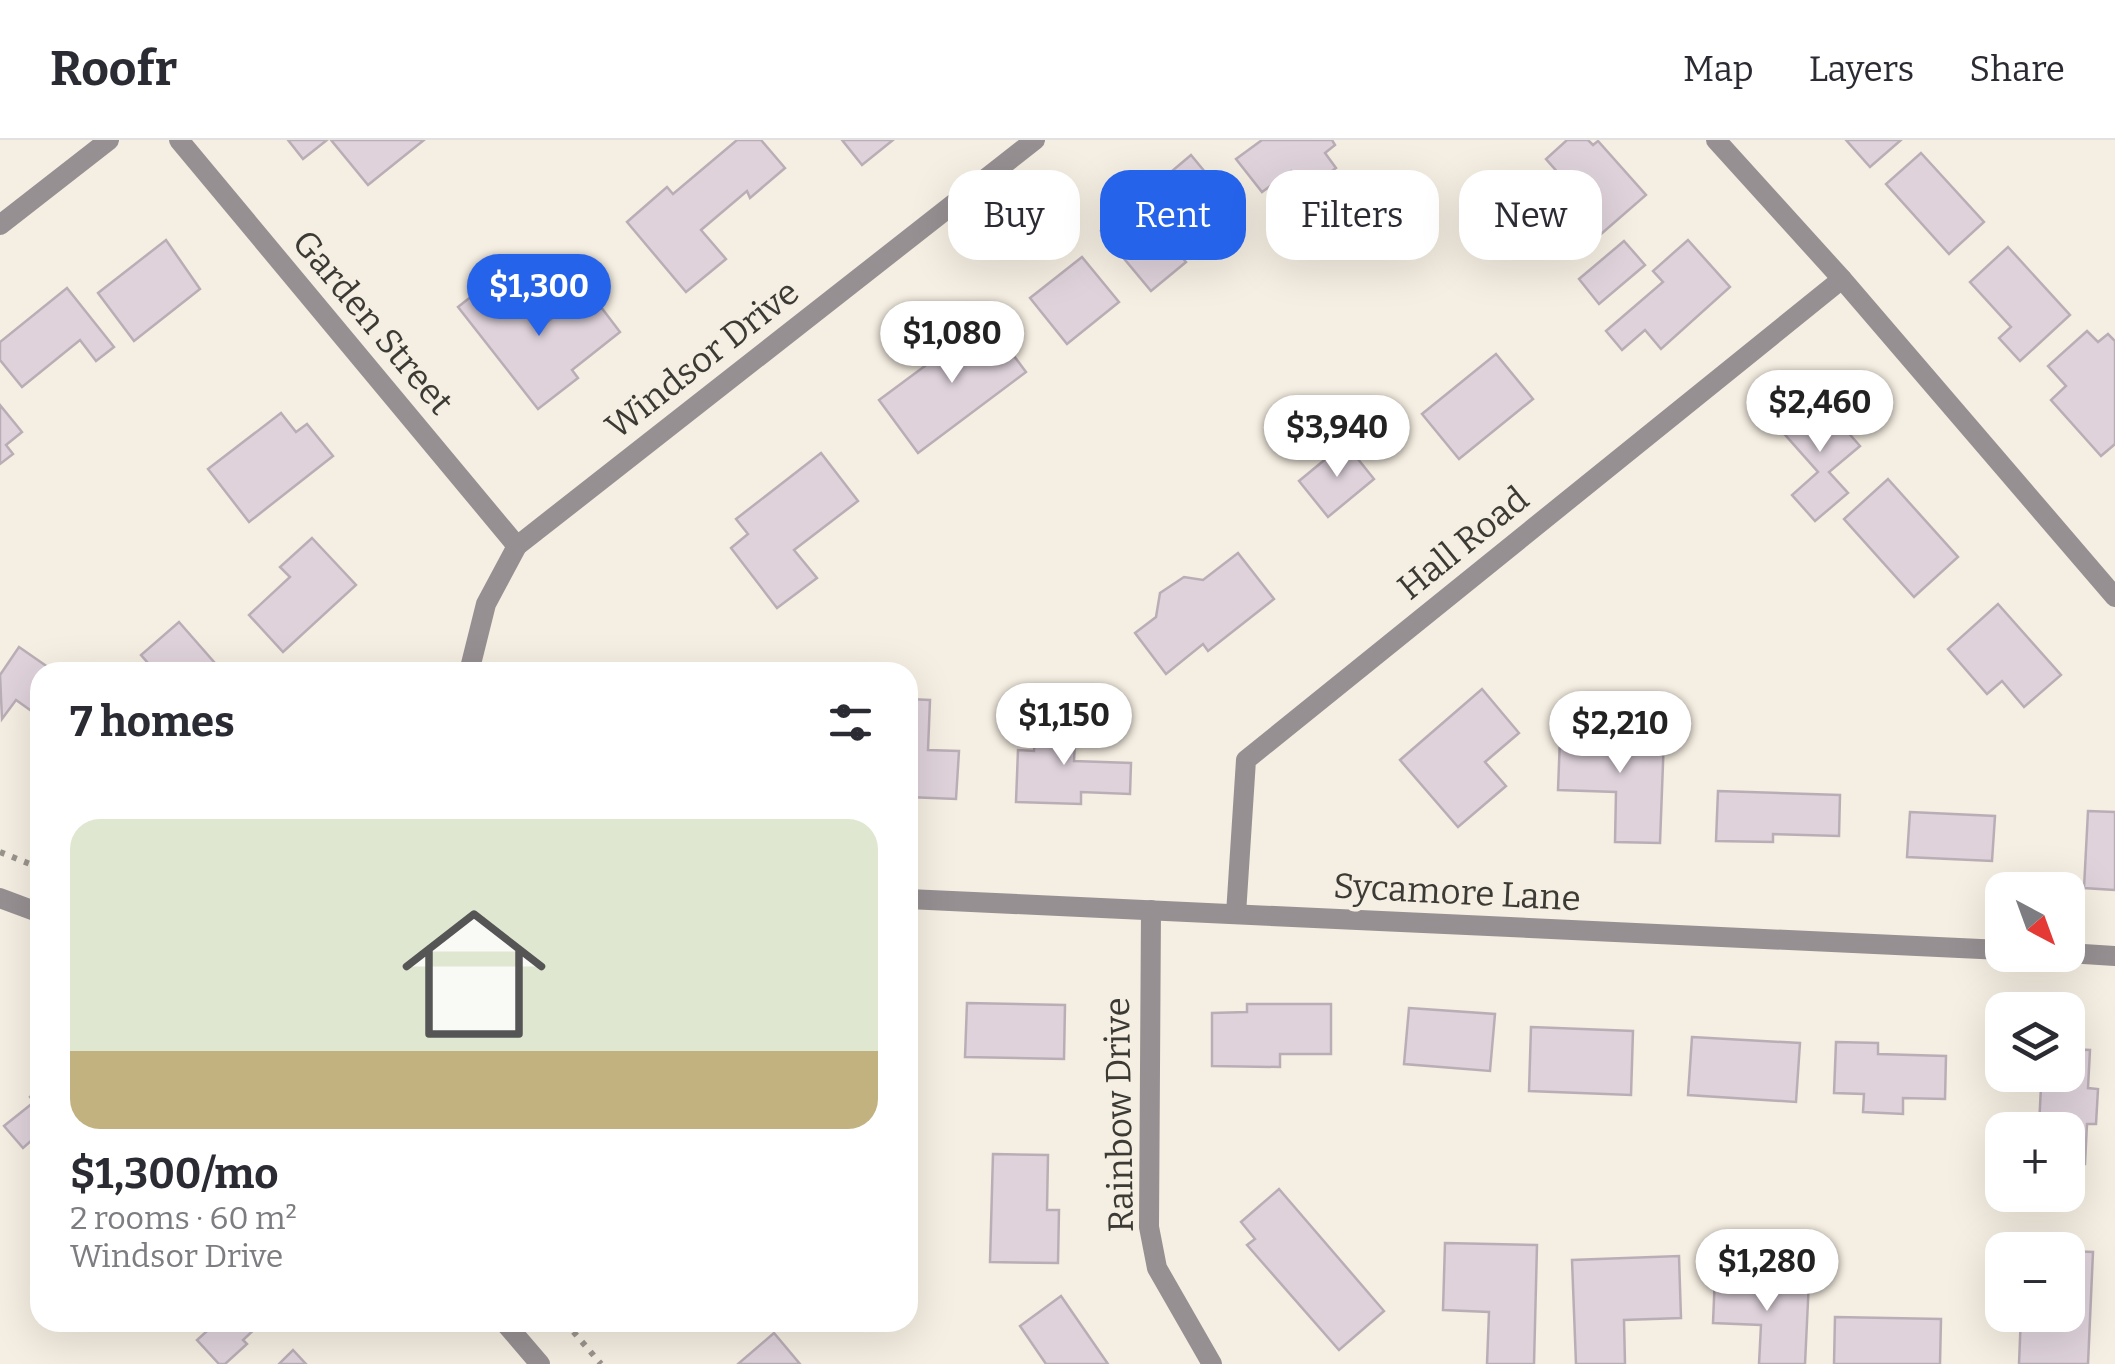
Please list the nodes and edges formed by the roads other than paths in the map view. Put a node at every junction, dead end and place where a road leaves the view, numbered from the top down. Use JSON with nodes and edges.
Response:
{"nodes":[{"id":1,"x":109,"y":140,"type":"edge"},
{"id":2,"x":179,"y":140,"type":"edge"},
{"id":3,"x":1035,"y":140,"type":"edge"},
{"id":4,"x":1716,"y":140,"type":"edge"},
{"id":5,"x":0,"y":225,"type":"edge"},
{"id":6,"x":1842,"y":279,"type":"junction"},
{"id":7,"x":517,"y":546,"type":"junction"},
{"id":8,"x":2115,"y":596,"type":"edge"},
{"id":9,"x":472,"y":662,"type":"edge"},
{"id":10,"x":0,"y":898,"type":"edge"},
{"id":11,"x":918,"y":900,"type":"edge"},
{"id":12,"x":30,"y":910,"type":"edge"},
{"id":13,"x":1150,"y":910,"type":"junction"},
{"id":14,"x":1236,"y":914,"type":"junction"},
{"id":15,"x":1985,"y":949,"type":"edge"},
{"id":16,"x":2085,"y":954,"type":"edge"},
{"id":17,"x":2115,"y":956,"type":"edge"},
{"id":18,"x":513,"y":1332,"type":"edge"},
{"id":19,"x":540,"y":1364,"type":"edge"},
{"id":20,"x":1212,"y":1364,"type":"edge"}],
"edges":[{"from":1,"to":5,"type":"street"},
{"from":2,"to":7,"type":"street","name":"Garden Street"},
{"from":3,"to":7,"type":"street","name":"Windsor Drive"},
{"from":4,"to":6,"type":"street"},
{"from":6,"to":8,"type":"street"},
{"from":6,"to":14,"type":"street","name":"Hall Road"},
{"from":7,"to":9,"type":"street","name":"Windsor Drive"},
{"from":10,"to":12,"type":"street"},
{"from":11,"to":13,"type":"street","name":"Sycamore Lane"},
{"from":13,"to":14,"type":"street","name":"Sycamore Lane"},
{"from":13,"to":20,"type":"street","name":"Rainbow Drive"},
{"from":14,"to":15,"type":"street","name":"Sycamore Lane"},
{"from":16,"to":17,"type":"street"},
{"from":18,"to":19,"type":"street"}]}
